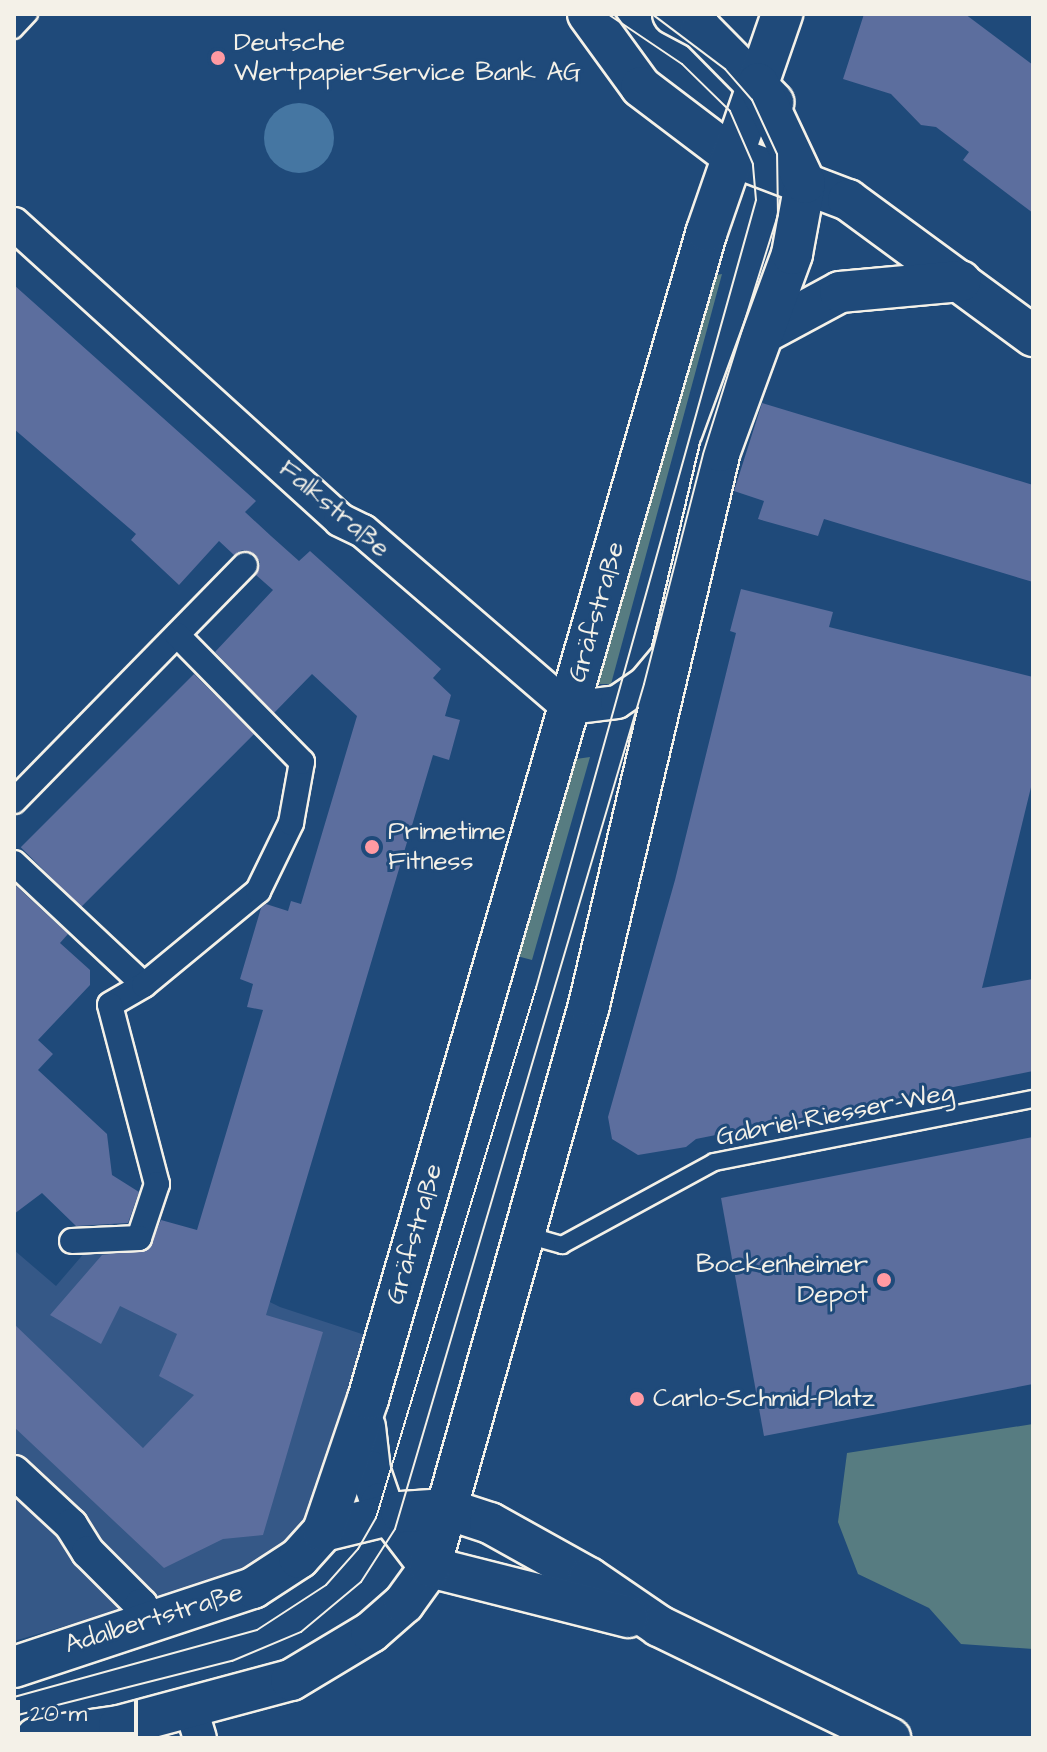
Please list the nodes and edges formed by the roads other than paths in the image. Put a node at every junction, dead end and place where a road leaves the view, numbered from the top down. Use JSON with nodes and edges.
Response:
{"nodes":[{"id":1,"x":29,"y":14,"type":"edge"},
{"id":2,"x":588,"y":14,"type":"edge"},
{"id":3,"x":673,"y":14,"type":"edge"},
{"id":4,"x":782,"y":14,"type":"edge"},
{"id":5,"x":14,"y":30,"type":"edge"},
{"id":6,"x":758,"y":83,"type":"junction"},
{"id":7,"x":732,"y":156,"type":"junction"},
{"id":8,"x":805,"y":183,"type":"junction"},
{"id":9,"x":848,"y":200,"type":"junction"},
{"id":10,"x":14,"y":224,"type":"edge"},
{"id":11,"x":960,"y":281,"type":"junction"},
{"id":12,"x":764,"y":333,"type":"junction"},
{"id":13,"x":1033,"y":336,"type":"edge"},
{"id":14,"x":245,"y":565,"type":"dead end"},
{"id":15,"x":177,"y":635,"type":"junction"},
{"id":16,"x":670,"y":653,"type":"junction"},
{"id":17,"x":569,"y":708,"type":"junction"},
{"id":18,"x":14,"y":801,"type":"edge"},
{"id":19,"x":14,"y":863,"type":"edge"},
{"id":20,"x":144,"y":985,"type":"junction"},
{"id":21,"x":1033,"y":1099,"type":"edge"},
{"id":22,"x":523,"y":1234,"type":"junction"},
{"id":23,"x":72,"y":1241,"type":"dead end"},
{"id":24,"x":368,"y":1399,"type":"junction"},
{"id":25,"x":14,"y":1472,"type":"edge"},
{"id":26,"x":447,"y":1509,"type":"junction"},
{"id":27,"x":387,"y":1515,"type":"junction"},
{"id":28,"x":323,"y":1531,"type":"junction"},
{"id":29,"x":430,"y":1567,"type":"junction"},
{"id":30,"x":150,"y":1624,"type":"junction"},
{"id":31,"x":659,"y":1626,"type":"junction"},
{"id":32,"x":14,"y":1667,"type":"edge"},
{"id":33,"x":196,"y":1723,"type":"edge"},
{"id":34,"x":36,"y":1738,"type":"edge"},
{"id":35,"x":890,"y":1738,"type":"edge"}],
"edges":[{"from":1,"to":5,"type":"lane"},
{"from":2,"to":7,"type":"street"},
{"from":3,"to":6,"type":"street"},
{"from":4,"to":6,"type":"street","name":"Gräfstraße"},
{"from":6,"to":7,"type":"street","name":"Gräfstraße"},
{"from":6,"to":8,"type":"street"},
{"from":6,"to":9,"type":"street"},
{"from":7,"to":8,"type":"street"},
{"from":7,"to":17,"type":"street","name":"Gräfstraße"},
{"from":8,"to":9,"type":"street"},
{"from":8,"to":12,"type":"street"},
{"from":9,"to":11,"type":"street"},
{"from":10,"to":17,"type":"street","name":"Falkstraße"},
{"from":11,"to":12,"type":"street"},
{"from":11,"to":13,"type":"street"},
{"from":12,"to":16,"type":"street"},
{"from":14,"to":15,"type":"street"},
{"from":15,"to":18,"type":"street"},
{"from":15,"to":20,"type":"street"},
{"from":16,"to":17,"type":"street"},
{"from":16,"to":22,"type":"street"},
{"from":17,"to":24,"type":"street","name":"Gräfstraße"},
{"from":19,"to":20,"type":"street"},
{"from":20,"to":23,"type":"street"},
{"from":21,"to":22,"type":"lane","name":"Gabriel-Riesser-Weg"},
{"from":22,"to":26,"type":"street"},
{"from":24,"to":27,"type":"street","name":"Gräfstraße"},
{"from":24,"to":28,"type":"street","name":"Gräfstraße"},
{"from":25,"to":30,"type":"street"},
{"from":26,"to":27,"type":"street"},
{"from":26,"to":29,"type":"street"},
{"from":26,"to":31,"type":"street"},
{"from":27,"to":28,"type":"street"},
{"from":27,"to":29,"type":"street","name":"Gräfstraße"},
{"from":28,"to":30,"type":"street","name":"Adalbertstraße"},
{"from":29,"to":31,"type":"street"},
{"from":29,"to":33,"type":"street"},
{"from":30,"to":32,"type":"street","name":"Adalbertstraße"},
{"from":31,"to":35,"type":"street"},
{"from":33,"to":34,"type":"street"}]}
